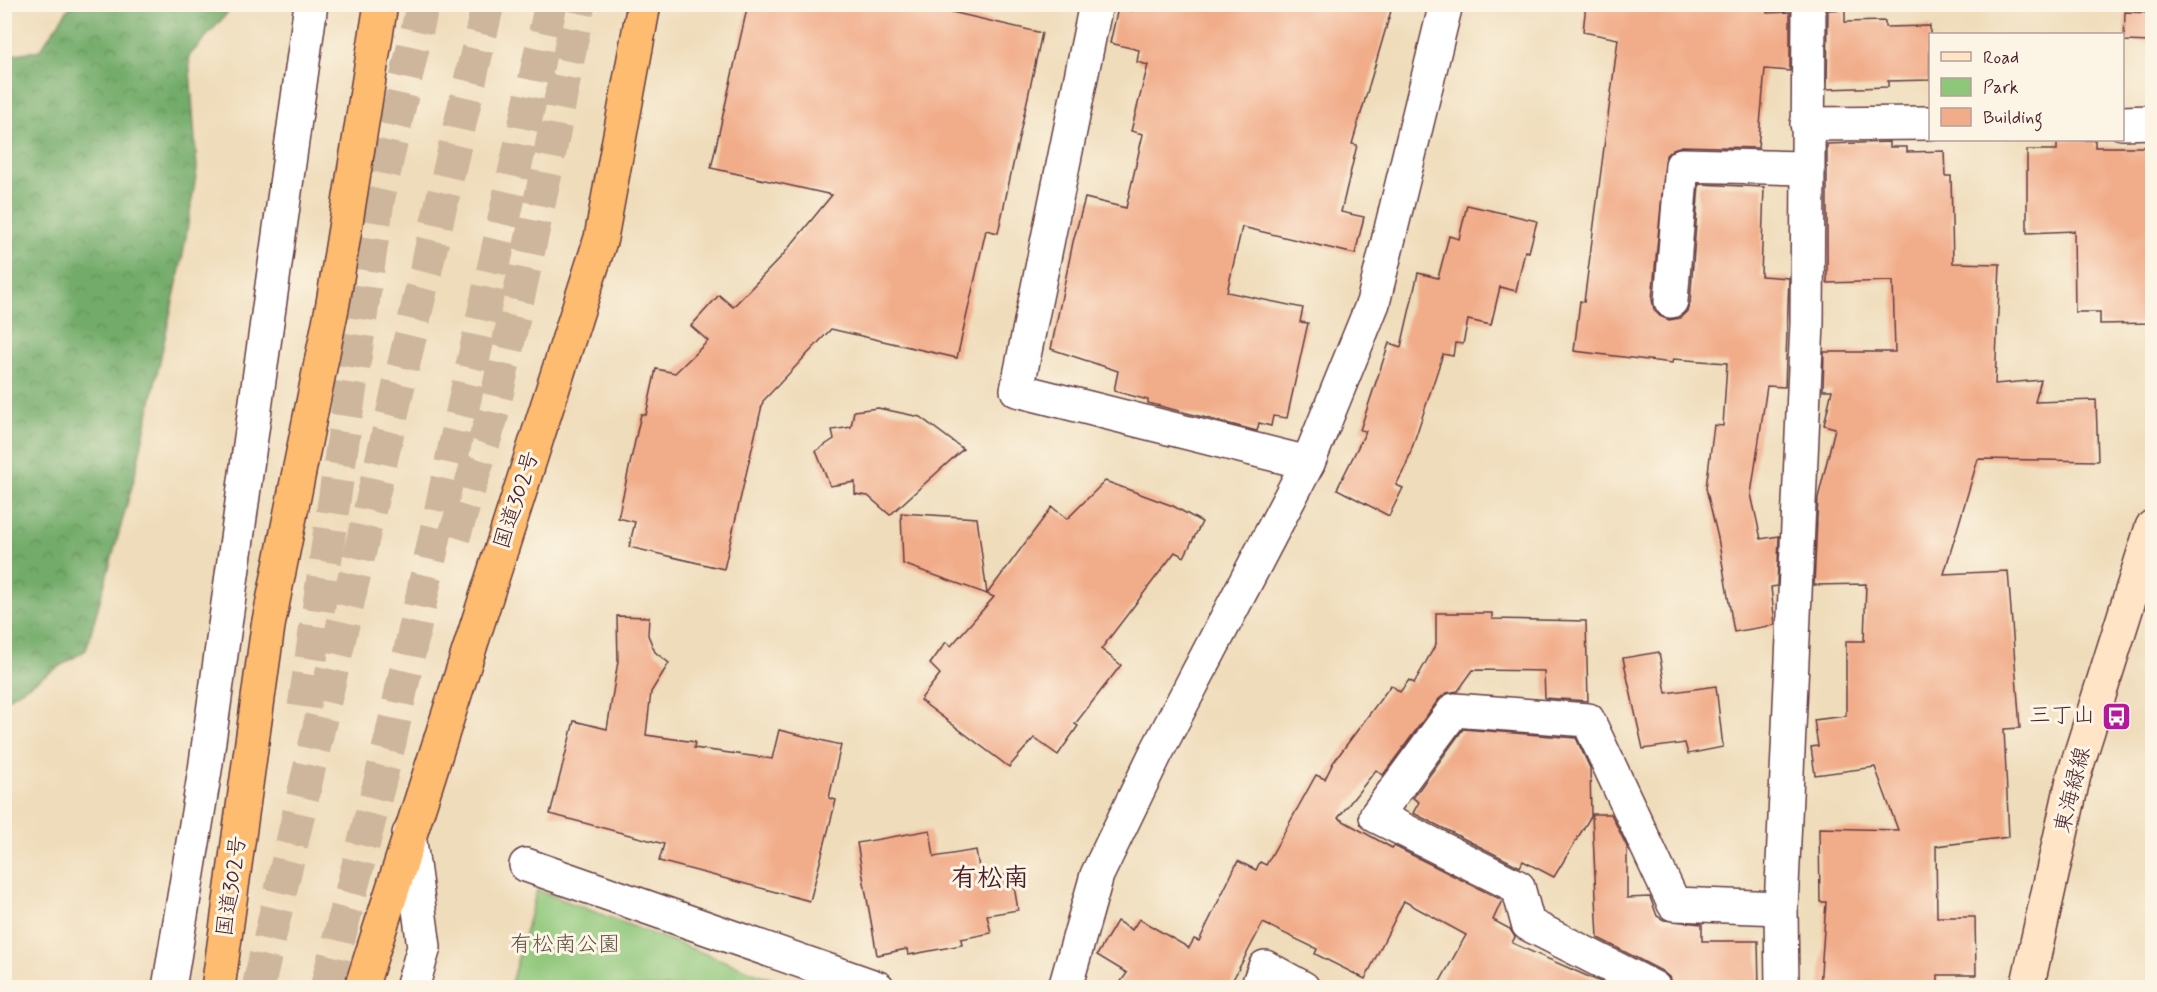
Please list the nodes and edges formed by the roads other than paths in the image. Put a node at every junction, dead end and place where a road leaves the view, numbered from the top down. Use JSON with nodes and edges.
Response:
{"nodes":[{"id":1,"x":311,"y":4,"type":"edge"},
{"id":2,"x":381,"y":4,"type":"edge"},
{"id":3,"x":644,"y":4,"type":"edge"},
{"id":4,"x":1096,"y":4,"type":"edge"},
{"id":5,"x":1446,"y":4,"type":"edge"},
{"id":6,"x":1809,"y":4,"type":"edge"},
{"id":7,"x":2152,"y":122,"type":"edge"},
{"id":8,"x":1929,"y":123,"type":"edge"},
{"id":9,"x":2124,"y":123,"type":"edge"},
{"id":10,"x":1807,"y":124,"type":"junction"},
{"id":11,"x":1806,"y":168,"type":"junction"},
{"id":12,"x":1671,"y":301,"type":"dead end"},
{"id":13,"x":1308,"y":463,"type":"junction"},
{"id":14,"x":2152,"y":526,"type":"edge"},
{"id":15,"x":409,"y":834,"type":"junction"},
{"id":16,"x":526,"y":865,"type":"dead end"},
{"id":17,"x":1781,"y":908,"type":"junction"},
{"id":18,"x":169,"y":987,"type":"edge"},
{"id":19,"x":218,"y":987,"type":"edge"},
{"id":20,"x":361,"y":987,"type":"edge"},
{"id":21,"x":412,"y":987,"type":"edge"},
{"id":22,"x":878,"y":987,"type":"edge"},
{"id":23,"x":1065,"y":987,"type":"edge"},
{"id":24,"x":1257,"y":987,"type":"edge"},
{"id":25,"x":1303,"y":987,"type":"edge"},
{"id":26,"x":1654,"y":987,"type":"edge"},
{"id":27,"x":1782,"y":987,"type":"edge"},
{"id":28,"x":2027,"y":987,"type":"edge"}],
"edges":[{"from":1,"to":18,"type":"street"},
{"from":2,"to":19,"type":"highway","name":"国道302号"},
{"from":3,"to":15,"type":"highway","name":"国道302号"},
{"from":4,"to":13,"type":"street"},
{"from":5,"to":13,"type":"street"},
{"from":6,"to":10,"type":"street"},
{"from":7,"to":9,"type":"street"},
{"from":8,"to":10,"type":"street"},
{"from":10,"to":11,"type":"street"},
{"from":11,"to":12,"type":"street"},
{"from":11,"to":17,"type":"street"},
{"from":13,"to":23,"type":"street"},
{"from":14,"to":28,"type":"main road","name":"東海緑線"},
{"from":15,"to":20,"type":"highway","name":"国道302号"},
{"from":15,"to":21,"type":"street"},
{"from":16,"to":22,"type":"street"},
{"from":17,"to":26,"type":"street"},
{"from":17,"to":27,"type":"street"},
{"from":24,"to":25,"type":"street"}]}
